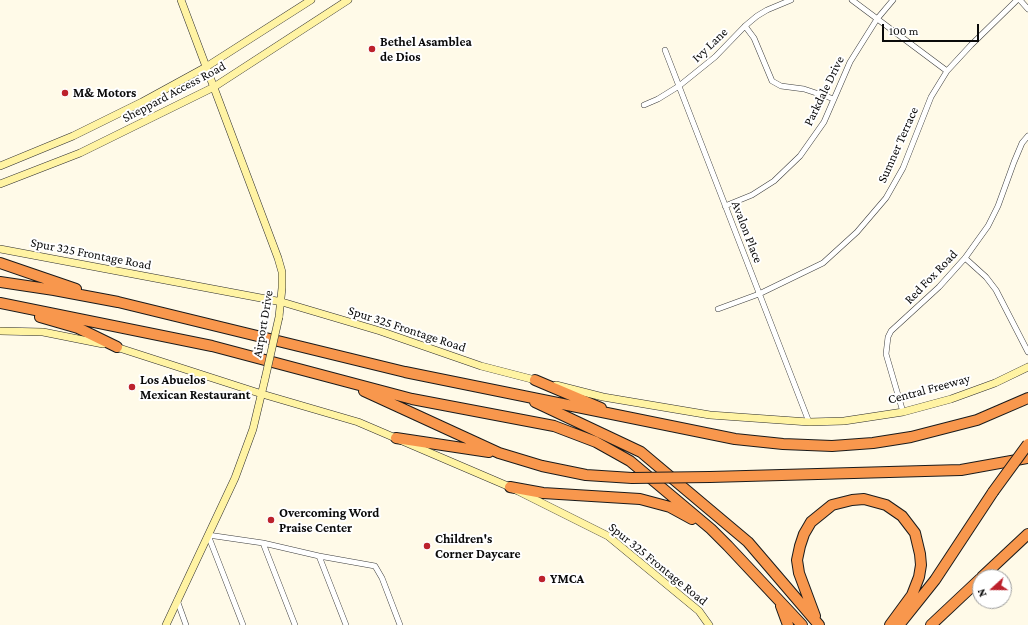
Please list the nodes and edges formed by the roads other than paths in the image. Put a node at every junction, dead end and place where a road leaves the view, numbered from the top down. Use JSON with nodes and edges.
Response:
{"nodes":[{"id":1,"x":181,"y":0,"type":"edge"},
{"id":2,"x":311,"y":0,"type":"edge"},
{"id":3,"x":348,"y":0,"type":"edge"},
{"id":4,"x":791,"y":0,"type":"edge"},
{"id":5,"x":852,"y":0,"type":"edge"},
{"id":6,"x":893,"y":0,"type":"edge"},
{"id":7,"x":1017,"y":0,"type":"edge"},
{"id":8,"x":1020,"y":0,"type":"edge"},
{"id":9,"x":1028,"y":9,"type":"edge"},
{"id":10,"x":877,"y":19,"type":"junction"},
{"id":11,"x":745,"y":26,"type":"junction"},
{"id":12,"x":665,"y":50,"type":"dead end"},
{"id":13,"x":206,"y":67,"type":"junction"},
{"id":14,"x":947,"y":71,"type":"junction"},
{"id":15,"x":679,"y":86,"type":"junction"},
{"id":16,"x":214,"y":87,"type":"junction"},
{"id":17,"x":834,"y":99,"type":"junction"},
{"id":18,"x":644,"y":105,"type":"dead end"},
{"id":19,"x":1028,"y":136,"type":"edge"},
{"id":20,"x":0,"y":166,"type":"edge"},
{"id":21,"x":0,"y":184,"type":"edge"},
{"id":22,"x":725,"y":206,"type":"junction"},
{"id":23,"x":0,"y":249,"type":"edge"},
{"id":24,"x":965,"y":258,"type":"junction"},
{"id":25,"x":0,"y":263,"type":"edge"},
{"id":26,"x":0,"y":282,"type":"edge"},
{"id":27,"x":759,"y":294,"type":"junction"},
{"id":28,"x":118,"y":302,"type":"junction"},
{"id":29,"x":282,"y":302,"type":"junction"},
{"id":30,"x":0,"y":304,"type":"edge"},
{"id":31,"x":718,"y":309,"type":"dead end"},
{"id":32,"x":0,"y":331,"type":"edge"},
{"id":33,"x":117,"y":347,"type":"junction"},
{"id":34,"x":1028,"y":352,"type":"edge"},
{"id":35,"x":1028,"y":367,"type":"edge"},
{"id":36,"x":339,"y":379,"type":"junction"},
{"id":37,"x":535,"y":380,"type":"junction"},
{"id":38,"x":262,"y":394,"type":"junction"},
{"id":39,"x":519,"y":395,"type":"junction"},
{"id":40,"x":1028,"y":398,"type":"edge"},
{"id":41,"x":903,"y":412,"type":"junction"},
{"id":42,"x":625,"y":418,"type":"junction"},
{"id":43,"x":809,"y":422,"type":"junction"},
{"id":44,"x":396,"y":438,"type":"junction"},
{"id":45,"x":1028,"y":444,"type":"edge"},
{"id":46,"x":499,"y":453,"type":"junction"},
{"id":47,"x":1028,"y":458,"type":"edge"},
{"id":48,"x":510,"y":488,"type":"junction"},
{"id":49,"x":711,"y":529,"type":"junction"},
{"id":50,"x":1028,"y":534,"type":"edge"},
{"id":51,"x":208,"y":535,"type":"junction"},
{"id":52,"x":263,"y":543,"type":"junction"},
{"id":53,"x":319,"y":556,"type":"junction"},
{"id":54,"x":991,"y":569,"type":"edge"},
{"id":55,"x":972,"y":587,"type":"edge"},
{"id":56,"x":177,"y":600,"type":"junction"},
{"id":57,"x":779,"y":601,"type":"junction"},
{"id":58,"x":166,"y":625,"type":"edge"},
{"id":59,"x":186,"y":625,"type":"edge"},
{"id":60,"x":243,"y":625,"type":"edge"},
{"id":61,"x":295,"y":625,"type":"edge"},
{"id":62,"x":346,"y":625,"type":"edge"},
{"id":63,"x":400,"y":625,"type":"edge"},
{"id":64,"x":709,"y":625,"type":"edge"},
{"id":65,"x":788,"y":625,"type":"edge"},
{"id":66,"x":802,"y":625,"type":"edge"},
{"id":67,"x":819,"y":625,"type":"edge"},
{"id":68,"x":890,"y":625,"type":"edge"},
{"id":69,"x":899,"y":625,"type":"edge"},
{"id":70,"x":931,"y":625,"type":"edge"}],
"edges":[{"from":1,"to":13,"type":"main road","name":"Airport Drive"},
{"from":2,"to":13,"type":"main road","name":"Sheppard Access Road"},
{"from":3,"to":16,"type":"main road","name":"Sheppard Access Road"},
{"from":4,"to":11,"type":"street","name":"Ivy Lane"},
{"from":5,"to":10,"type":"street"},
{"from":6,"to":10,"type":"street","name":"Parkdale Drive"},
{"from":7,"to":14,"type":"street","name":"Sumner Terrace"},
{"from":8,"to":9,"type":"street"},
{"from":10,"to":14,"type":"street"},
{"from":10,"to":17,"type":"street","name":"Parkdale Drive"},
{"from":11,"to":15,"type":"street","name":"Ivy Lane"},
{"from":11,"to":17,"type":"street"},
{"from":12,"to":15,"type":"street","name":"Avalon Place"},
{"from":13,"to":16,"type":"main road","name":"Airport Drive"},
{"from":13,"to":20,"type":"main road","name":"Sheppard Access Road"},
{"from":14,"to":27,"type":"street","name":"Sumner Terrace"},
{"from":15,"to":18,"type":"street","name":"Ivy Lane"},
{"from":15,"to":22,"type":"street","name":"Avalon Place"},
{"from":16,"to":21,"type":"main road","name":"Sheppard Access Road"},
{"from":16,"to":29,"type":"main road","name":"Airport Drive"},
{"from":17,"to":22,"type":"street","name":"Parkdale Drive"},
{"from":19,"to":24,"type":"street","name":"Red Fox Road"},
{"from":22,"to":27,"type":"street","name":"Avalon Place"},
{"from":23,"to":29,"type":"main road","name":"Spur 325 Frontage Road"},
{"from":24,"to":34,"type":"street"},
{"from":24,"to":41,"type":"street","name":"Red Fox Road"},
{"from":25,"to":28,"type":"highway"},
{"from":26,"to":28,"type":"highway"},
{"from":27,"to":31,"type":"street","name":"Sumner Terrace"},
{"from":27,"to":43,"type":"street","name":"Avalon Place"},
{"from":28,"to":39,"type":"highway"},
{"from":29,"to":37,"type":"main road","name":"Spur 325 Frontage Road"},
{"from":29,"to":38,"type":"main road","name":"Airport Drive","bridge":true},
{"from":30,"to":33,"type":"highway"},
{"from":30,"to":36,"type":"highway"},
{"from":32,"to":33,"type":"main road","name":"Spur 325 Frontage Road"},
{"from":33,"to":38,"type":"main road","name":"Spur 325 Frontage Road"},
{"from":35,"to":41,"type":"main road","name":"Central Freeway"},
{"from":36,"to":46,"type":"highway"},
{"from":36,"to":49,"type":"highway"},
{"from":37,"to":42,"type":"highway"},
{"from":37,"to":43,"type":"main road","name":"Spur 325 Frontage Road"},
{"from":38,"to":44,"type":"main road","name":"Spur 325 Frontage Road"},
{"from":38,"to":51,"type":"main road","name":"Airport Drive"},
{"from":39,"to":42,"type":"highway"},
{"from":39,"to":67,"type":"highway"},
{"from":40,"to":42,"type":"highway"},
{"from":41,"to":43,"type":"main road","name":"Central Freeway"},
{"from":44,"to":46,"type":"highway"},
{"from":44,"to":48,"type":"main road","name":"Spur 325 Frontage Road"},
{"from":45,"to":69,"type":"highway","bridge":true},
{"from":46,"to":47,"type":"highway","bridge":true},
{"from":48,"to":49,"type":"highway"},
{"from":48,"to":64,"type":"main road","name":"Spur 325 Frontage Road"},
{"from":49,"to":57,"type":"highway"},
{"from":50,"to":54,"type":"highway"},
{"from":51,"to":52,"type":"street"},
{"from":51,"to":56,"type":"main road","name":"Airport Drive"},
{"from":51,"to":60,"type":"street"},
{"from":52,"to":53,"type":"street"},
{"from":52,"to":61,"type":"street"},
{"from":53,"to":62,"type":"street"},
{"from":53,"to":63,"type":"street"},
{"from":55,"to":70,"type":"highway"},
{"from":56,"to":58,"type":"main road","name":"Airport Drive"},
{"from":56,"to":59,"type":"street"},
{"from":57,"to":65,"type":"highway"},
{"from":57,"to":66,"type":"highway"},
{"from":67,"to":68,"type":"highway"}]}
